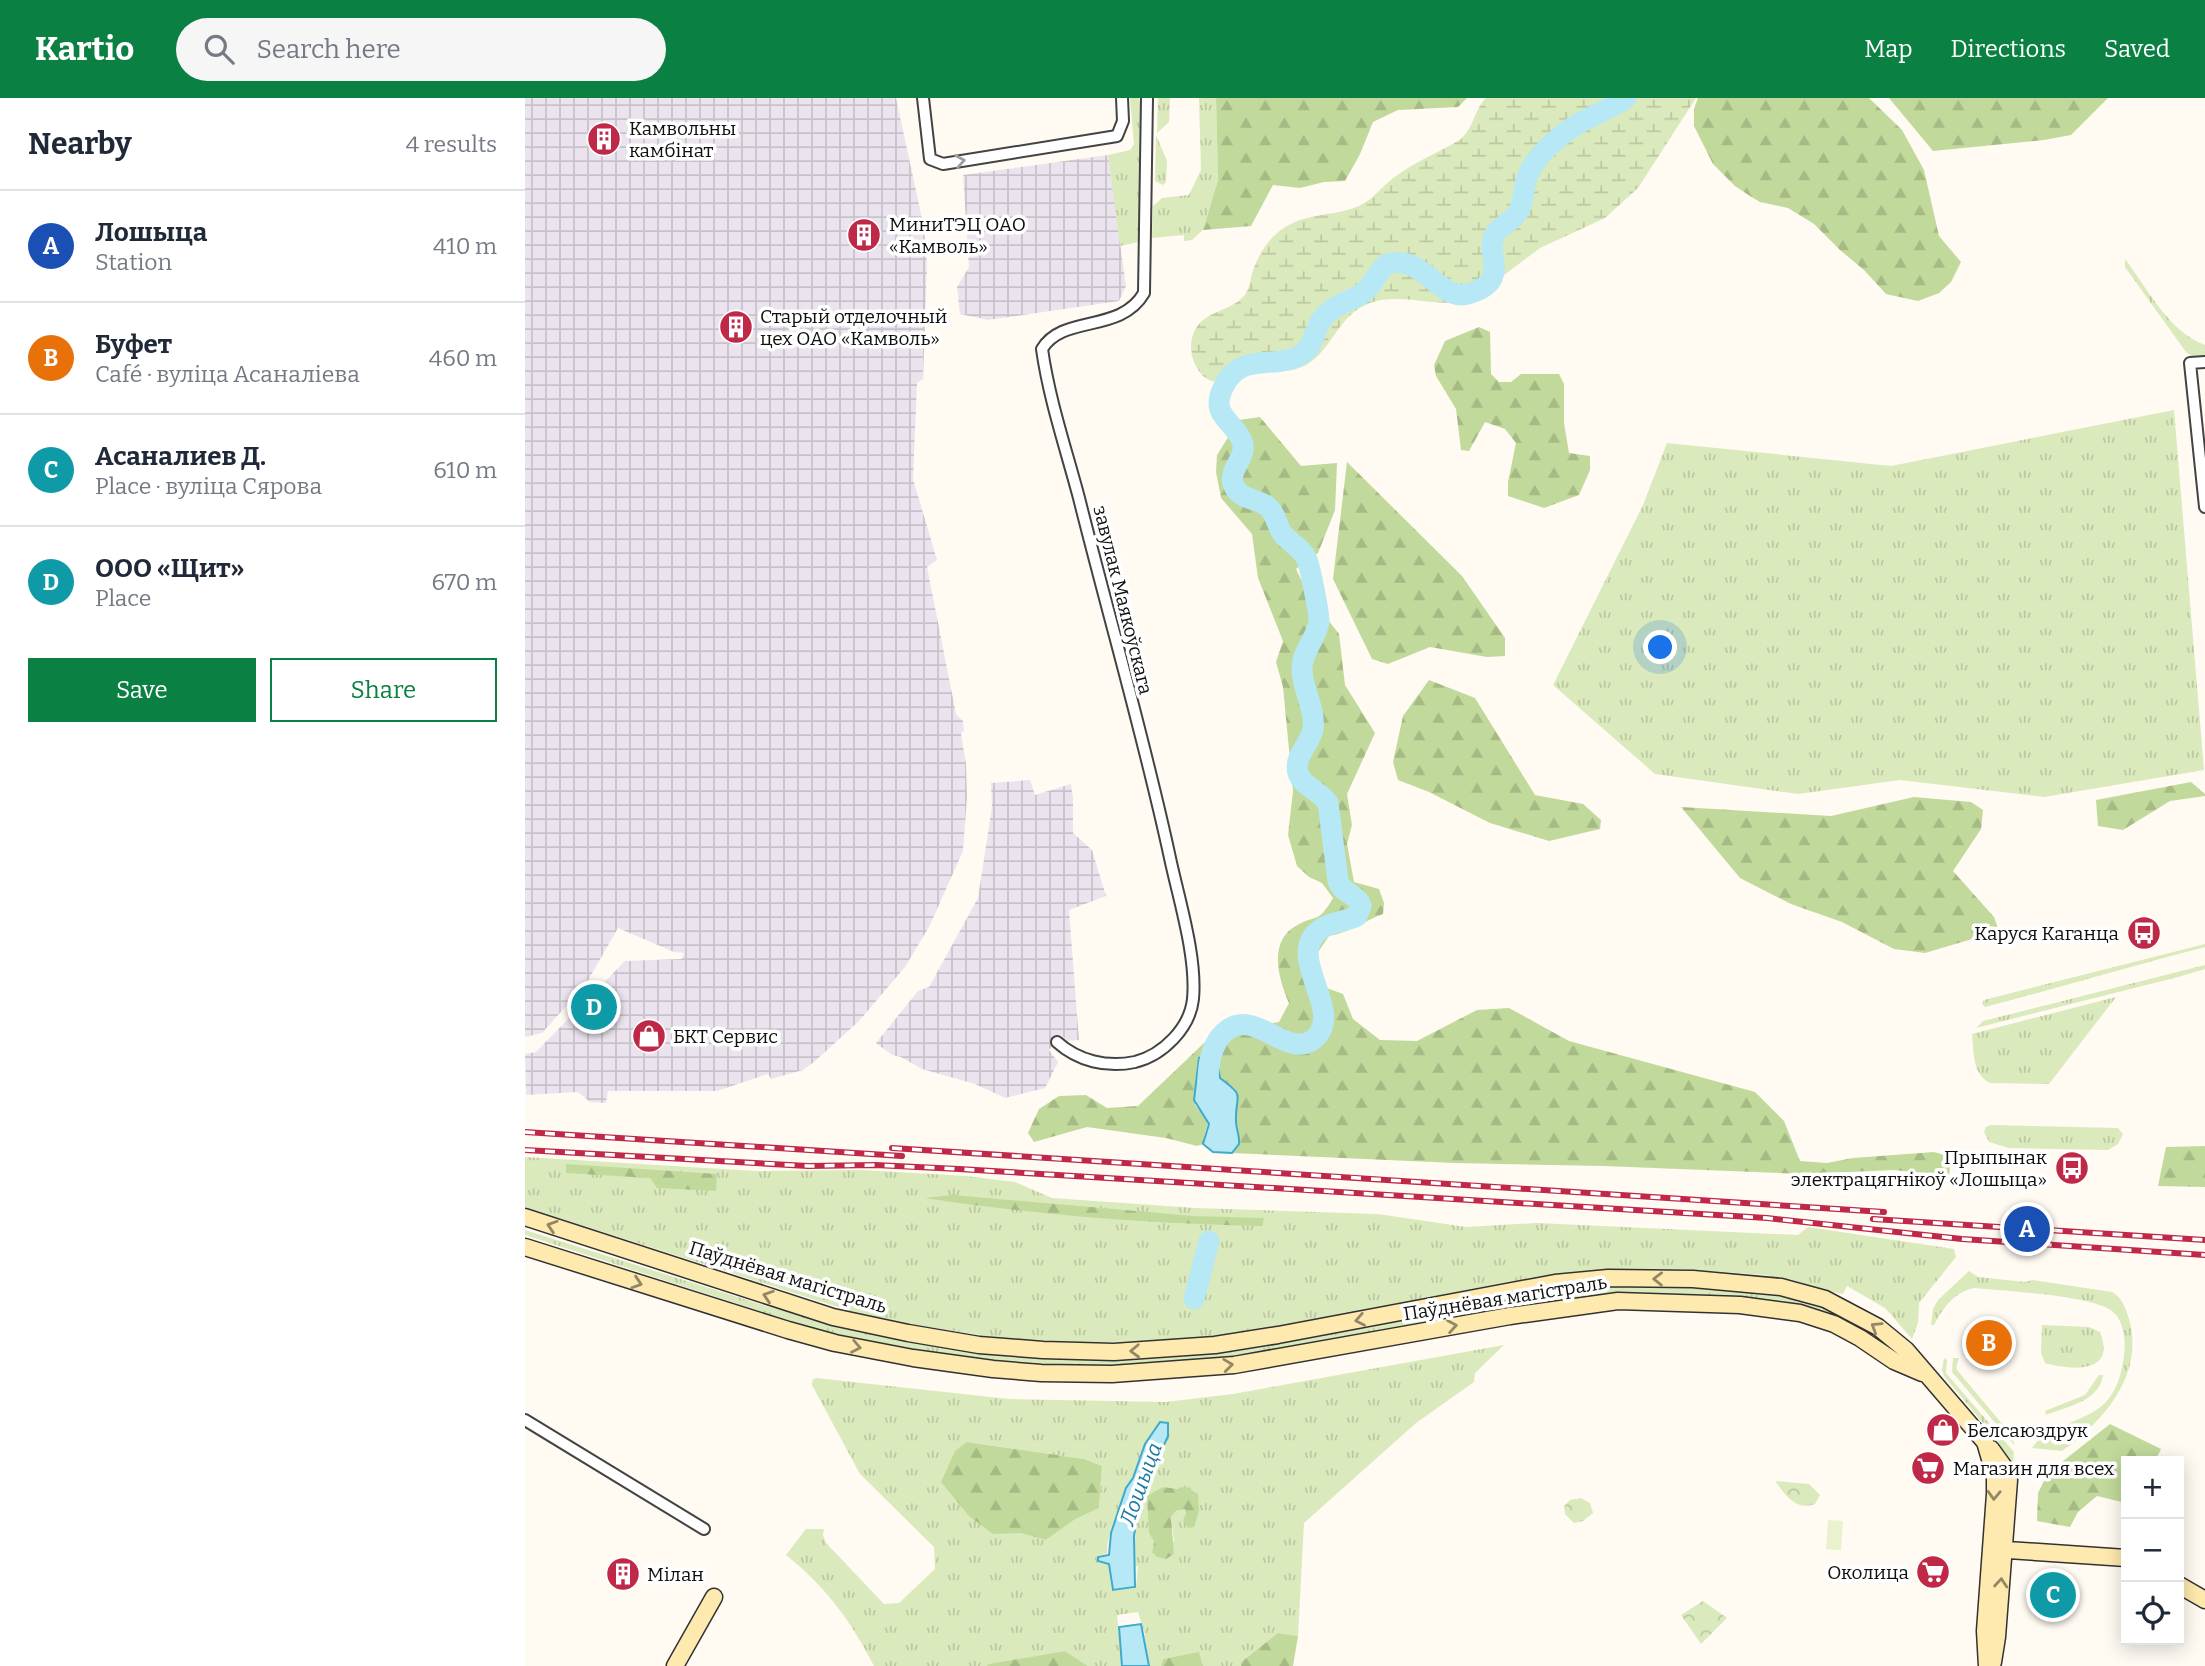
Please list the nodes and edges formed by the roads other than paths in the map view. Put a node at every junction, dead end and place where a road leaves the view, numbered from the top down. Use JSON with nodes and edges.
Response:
{"nodes":[{"id":1,"x":923,"y":98,"type":"edge"},
{"id":2,"x":1122,"y":98,"type":"edge"},
{"id":3,"x":1147,"y":98,"type":"edge"},
{"id":4,"x":2205,"y":362,"type":"edge"},
{"id":5,"x":2205,"y":508,"type":"edge"},
{"id":6,"x":1057,"y":1042,"type":"dead end"},
{"id":7,"x":525,"y":1217,"type":"edge"},
{"id":8,"x":525,"y":1247,"type":"edge"},
{"id":9,"x":1925,"y":1374,"type":"junction"},
{"id":10,"x":525,"y":1420,"type":"edge"},
{"id":11,"x":704,"y":1529,"type":"dead end"},
{"id":12,"x":1997,"y":1549,"type":"junction"},
{"id":13,"x":2121,"y":1558,"type":"edge"},
{"id":14,"x":2184,"y":1588,"type":"edge"},
{"id":15,"x":713,"y":1597,"type":"dead end"},
{"id":16,"x":2205,"y":1600,"type":"edge"},
{"id":17,"x":675,"y":1666,"type":"edge"},
{"id":18,"x":1987,"y":1666,"type":"edge"},
{"id":19,"x":1993,"y":1666,"type":"edge"}],
"edges":[{"from":1,"to":2,"type":"street","one_way":true},
{"from":3,"to":6,"type":"street","name":"завулак Маякоўскага"},
{"from":4,"to":5,"type":"street"},
{"from":9,"to":7,"type":"main road","name":"Паўднёвая магістраль","one_way":true},
{"from":8,"to":9,"type":"main road","name":"Паўднёвая магістраль","one_way":true},
{"from":9,"to":12,"type":"main road"},
{"from":10,"to":11,"type":"street"},
{"from":12,"to":13,"type":"main road"},
{"from":12,"to":18,"type":"main road"},
{"from":19,"to":12,"type":"main road","one_way":true},
{"from":14,"to":16,"type":"main road"},
{"from":15,"to":17,"type":"main road"}]}
